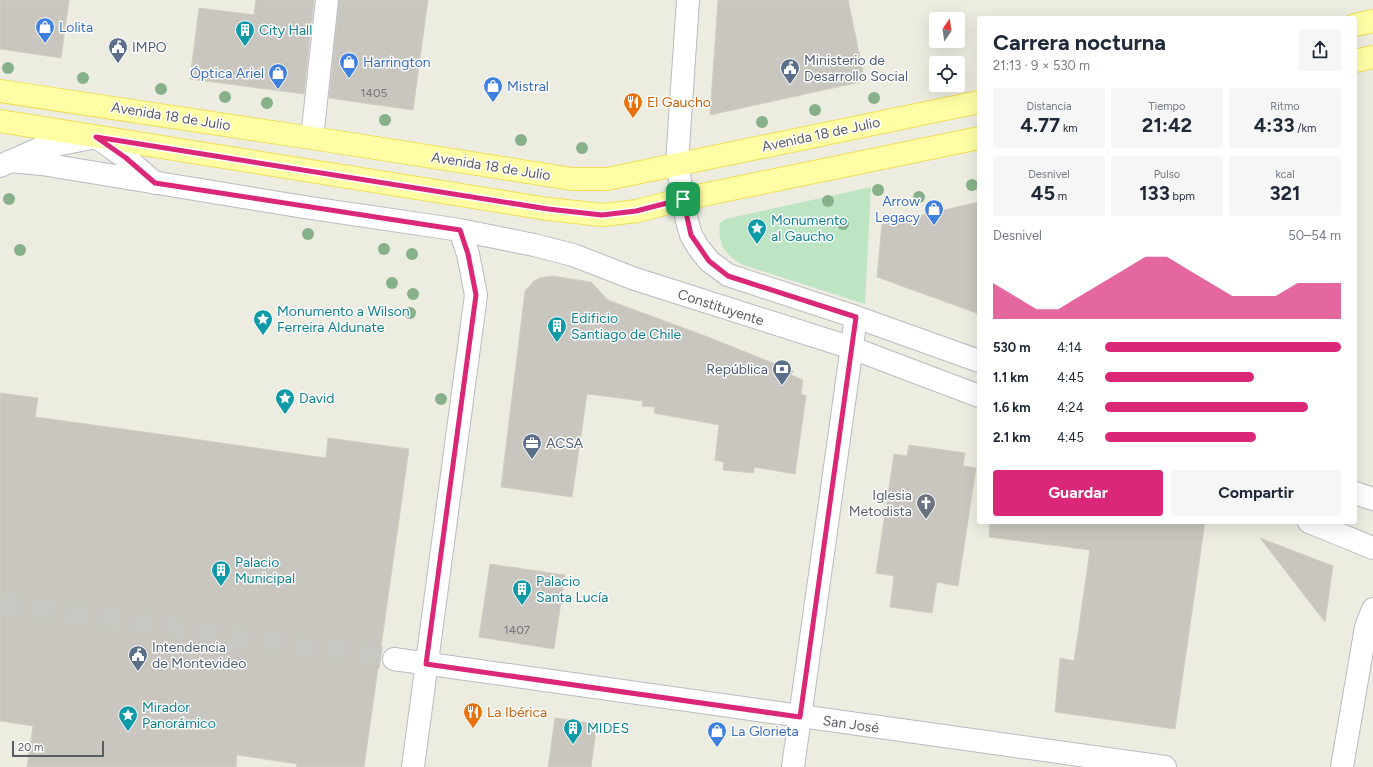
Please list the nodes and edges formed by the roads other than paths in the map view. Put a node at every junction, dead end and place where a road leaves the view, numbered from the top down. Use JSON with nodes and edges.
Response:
{"nodes":[{"id":1,"x":327,"y":0,"type":"edge"},
{"id":2,"x":688,"y":0,"type":"edge"},
{"id":3,"x":1373,"y":21,"type":"edge"},
{"id":4,"x":1357,"y":25,"type":"edge"},
{"id":5,"x":1373,"y":57,"type":"edge"},
{"id":6,"x":1357,"y":61,"type":"edge"},
{"id":7,"x":0,"y":91,"type":"edge"},
{"id":8,"x":977,"y":102,"type":"edge"},
{"id":9,"x":0,"y":121,"type":"edge"},
{"id":10,"x":96,"y":137,"type":"junction"},
{"id":11,"x":312,"y":138,"type":"junction"},
{"id":12,"x":977,"y":138,"type":"edge"},
{"id":13,"x":677,"y":163,"type":"junction"},
{"id":14,"x":6,"y":164,"type":"edge"},
{"id":15,"x":155,"y":183,"type":"junction"},
{"id":16,"x":683,"y":199,"type":"junction"},
{"id":17,"x":460,"y":230,"type":"junction"},
{"id":18,"x":856,"y":317,"type":"junction"},
{"id":19,"x":852,"y":348,"type":"junction"},
{"id":20,"x":977,"y":361,"type":"edge"},
{"id":21,"x":977,"y":395,"type":"edge"},
{"id":22,"x":1357,"y":494,"type":"edge"},
{"id":23,"x":1373,"y":499,"type":"edge"},
{"id":24,"x":1314,"y":524,"type":"edge"},
{"id":25,"x":1373,"y":548,"type":"edge"},
{"id":26,"x":1373,"y":609,"type":"edge"},
{"id":27,"x":394,"y":659,"type":"tunnel mouth"},
{"id":28,"x":426,"y":664,"type":"junction"},
{"id":29,"x":800,"y":717,"type":"junction"},
{"id":30,"x":413,"y":767,"type":"edge"},
{"id":31,"x":793,"y":767,"type":"edge"},
{"id":32,"x":1165,"y":767,"type":"edge"},
{"id":33,"x":1342,"y":767,"type":"edge"}],
"edges":[{"from":1,"to":11,"type":"street"},
{"from":2,"to":13,"type":"street"},
{"from":3,"to":4,"type":"main road"},
{"from":5,"to":6,"type":"main road"},
{"from":7,"to":11,"type":"main road","name":"Avenida 18 de Julio"},
{"from":8,"to":13,"type":"main road","name":"Avenida 18 de Julio"},
{"from":9,"to":10,"type":"main road"},
{"from":10,"to":14,"type":"street"},
{"from":10,"to":15,"type":"street"},
{"from":10,"to":16,"type":"main road"},
{"from":11,"to":13,"type":"main road","name":"Avenida 18 de Julio"},
{"from":12,"to":16,"type":"main road"},
{"from":13,"to":16,"type":"street"},
{"from":14,"to":15,"type":"street"},
{"from":15,"to":17,"type":"street"},
{"from":16,"to":18,"type":"street"},
{"from":17,"to":19,"type":"street","name":"Constituyente"},
{"from":17,"to":28,"type":"street"},
{"from":18,"to":19,"type":"street"},
{"from":18,"to":20,"type":"street"},
{"from":19,"to":21,"type":"street","name":"Constituyente"},
{"from":19,"to":29,"type":"street"},
{"from":22,"to":23,"type":"street"},
{"from":24,"to":25,"type":"street"},
{"from":26,"to":33,"type":"street"},
{"from":27,"to":28,"type":"street","name":"San José"},
{"from":28,"to":29,"type":"street","name":"San José"},
{"from":28,"to":30,"type":"street"},
{"from":29,"to":31,"type":"street"},
{"from":29,"to":32,"type":"street","name":"San José"}]}
